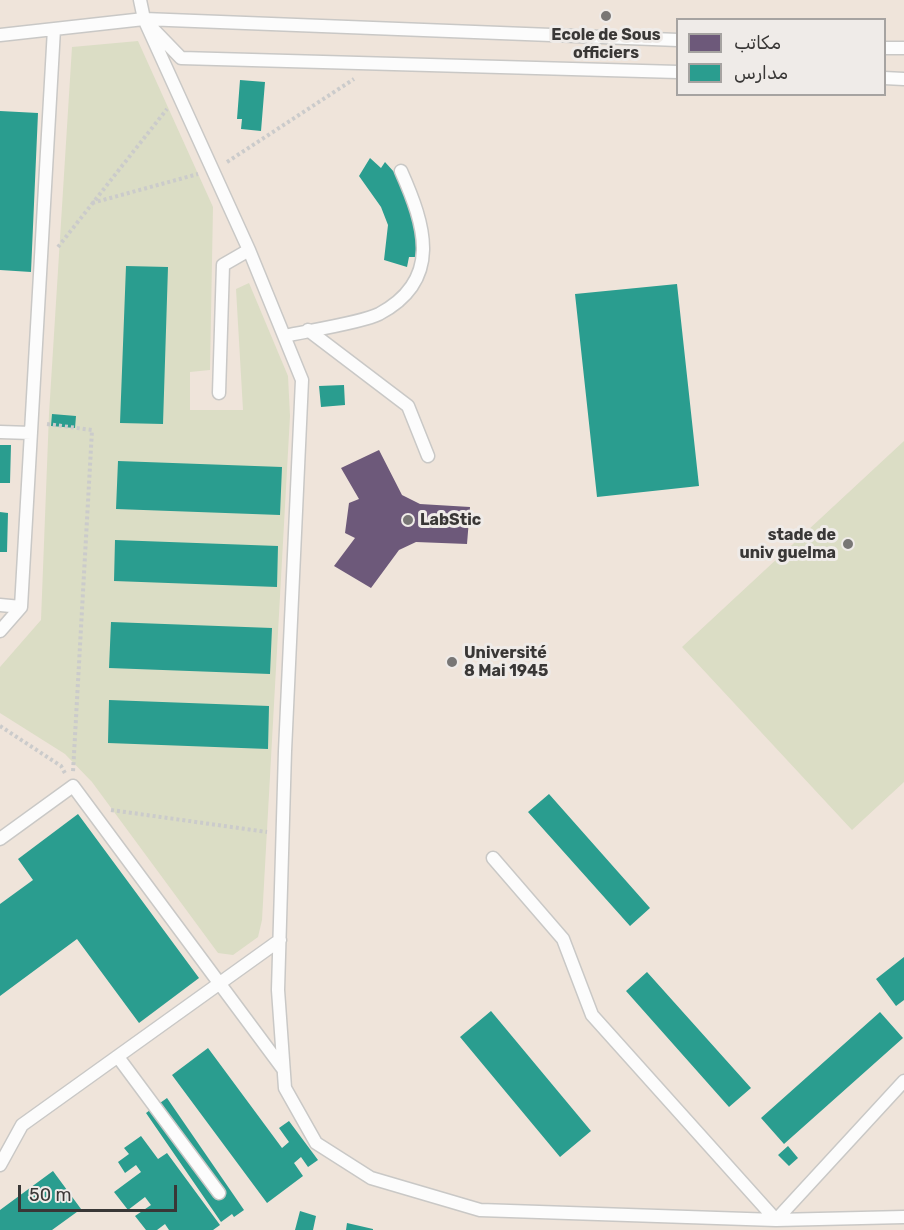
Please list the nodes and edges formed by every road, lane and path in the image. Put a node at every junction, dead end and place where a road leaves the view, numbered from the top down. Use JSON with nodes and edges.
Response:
{"nodes":[{"id":1,"x":140,"y":0,"type":"edge"},
{"id":2,"x":144,"y":19,"type":"junction"},
{"id":3,"x":54,"y":29,"type":"junction"},
{"id":4,"x":0,"y":35,"type":"edge"},
{"id":5,"x":676,"y":40,"type":"edge"},
{"id":6,"x":886,"y":48,"type":"edge"},
{"id":7,"x":904,"y":48,"type":"edge"},
{"id":8,"x":377,"y":64,"type":"junction"},
{"id":9,"x":676,"y":72,"type":"edge"},
{"id":10,"x":886,"y":78,"type":"edge"},
{"id":11,"x":904,"y":79,"type":"edge"},
{"id":12,"x":179,"y":95,"type":"junction"},
{"id":13,"x":213,"y":171,"type":"junction"},
{"id":14,"x":401,"y":171,"type":"dead end"},
{"id":15,"x":92,"y":203,"type":"junction"},
{"id":16,"x":249,"y":250,"type":"junction"},
{"id":17,"x":40,"y":271,"type":"junction"},
{"id":18,"x":308,"y":330,"type":"junction"},
{"id":19,"x":284,"y":336,"type":"junction"},
{"id":20,"x":219,"y":393,"type":"dead end"},
{"id":21,"x":31,"y":427,"type":"junction"},
{"id":22,"x":0,"y":432,"type":"edge"},
{"id":23,"x":428,"y":456,"type":"dead end"},
{"id":24,"x":0,"y":605,"type":"edge"},
{"id":25,"x":21,"y":607,"type":"junction"},
{"id":26,"x":0,"y":631,"type":"edge"},
{"id":27,"x":0,"y":726,"type":"edge"},
{"id":28,"x":73,"y":786,"type":"junction"},
{"id":29,"x":89,"y":807,"type":"junction"},
{"id":30,"x":283,"y":834,"type":"junction"},
{"id":31,"x":0,"y":839,"type":"edge"},
{"id":32,"x":493,"y":858,"type":"dead end"},
{"id":33,"x":280,"y":940,"type":"junction"},
{"id":34,"x":220,"y":985,"type":"junction"},
{"id":35,"x":118,"y":1057,"type":"junction"},
{"id":36,"x":284,"y":1070,"type":"junction"},
{"id":37,"x":904,"y":1081,"type":"edge"},
{"id":38,"x":0,"y":1166,"type":"edge"},
{"id":39,"x":219,"y":1193,"type":"dead end"},
{"id":40,"x":904,"y":1217,"type":"edge"},
{"id":41,"x":776,"y":1220,"type":"junction"}],
"edges":[{"from":1,"to":2,"type":"lane"},
{"from":2,"to":3,"type":"lane"},
{"from":2,"to":5,"type":"lane"},
{"from":2,"to":8,"type":"lane"},
{"from":2,"to":12,"type":"lane"},
{"from":3,"to":4,"type":"lane"},
{"from":3,"to":17,"type":"lane"},
{"from":6,"to":7,"type":"lane"},
{"from":8,"to":9,"type":"lane"},
{"from":8,"to":13,"type":"path"},
{"from":10,"to":11,"type":"lane"},
{"from":12,"to":13,"type":"lane"},
{"from":12,"to":15,"type":"path"},
{"from":13,"to":15,"type":"path"},
{"from":13,"to":16,"type":"lane"},
{"from":14,"to":18,"type":"lane"},
{"from":15,"to":17,"type":"path"},
{"from":16,"to":19,"type":"lane"},
{"from":16,"to":20,"type":"lane"},
{"from":17,"to":21,"type":"lane"},
{"from":18,"to":19,"type":"lane"},
{"from":18,"to":23,"type":"lane"},
{"from":19,"to":30,"type":"lane"},
{"from":21,"to":22,"type":"lane"},
{"from":21,"to":25,"type":"lane"},
{"from":21,"to":28,"type":"path"},
{"from":24,"to":25,"type":"lane"},
{"from":25,"to":26,"type":"lane"},
{"from":27,"to":28,"type":"path"},
{"from":28,"to":29,"type":"lane"},
{"from":28,"to":31,"type":"lane"},
{"from":29,"to":30,"type":"path"},
{"from":29,"to":34,"type":"lane"},
{"from":30,"to":33,"type":"lane"},
{"from":32,"to":41,"type":"lane"},
{"from":33,"to":34,"type":"lane"},
{"from":33,"to":36,"type":"lane"},
{"from":34,"to":35,"type":"lane"},
{"from":34,"to":36,"type":"lane"},
{"from":35,"to":38,"type":"lane"},
{"from":35,"to":39,"type":"lane"},
{"from":36,"to":41,"type":"lane"},
{"from":37,"to":41,"type":"lane"},
{"from":40,"to":41,"type":"lane"}]}
